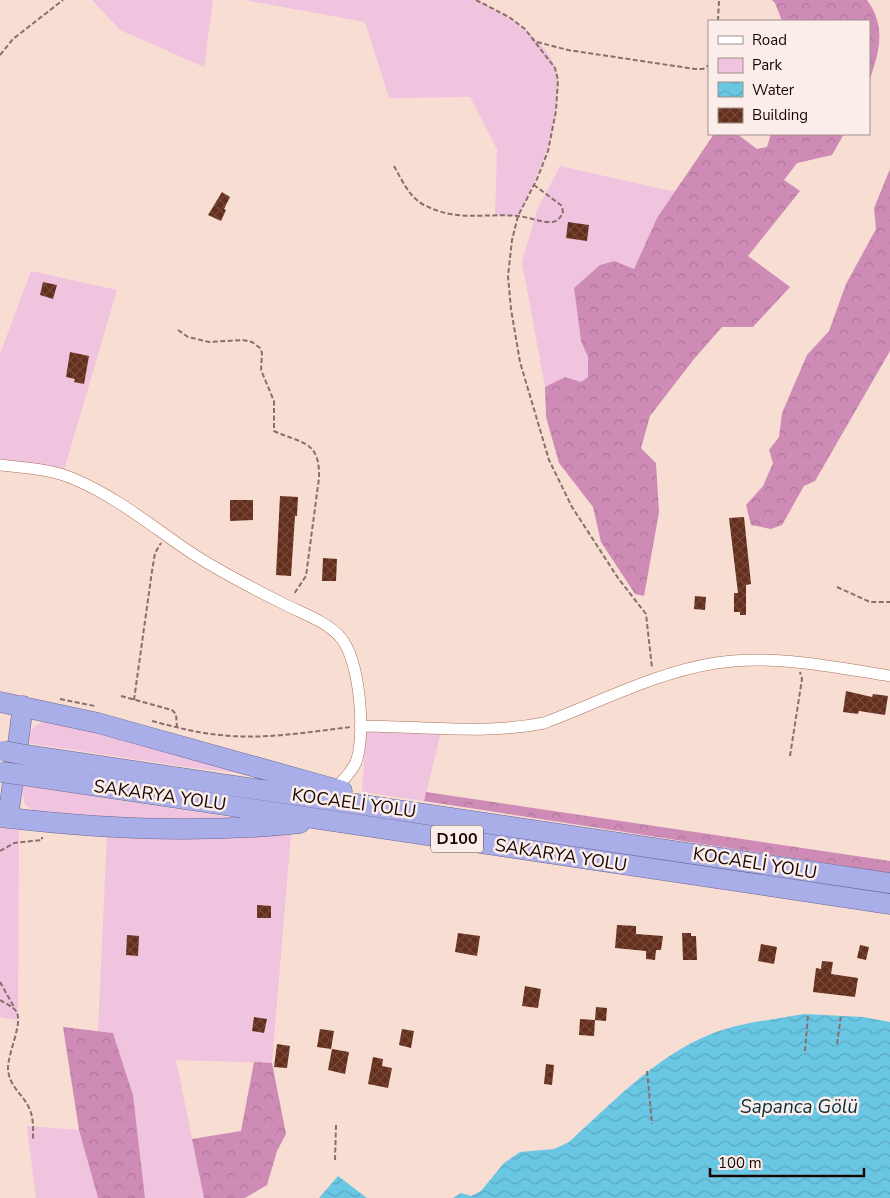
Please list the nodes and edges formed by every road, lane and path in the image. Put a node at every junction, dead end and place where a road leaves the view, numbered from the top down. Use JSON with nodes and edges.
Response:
{"nodes":[{"id":1,"x":63,"y":0,"type":"edge"},
{"id":2,"x":476,"y":0,"type":"edge"},
{"id":3,"x":719,"y":0,"type":"edge"},
{"id":4,"x":718,"y":20,"type":"edge"},
{"id":5,"x":536,"y":42,"type":"junction"},
{"id":6,"x":0,"y":55,"type":"edge"},
{"id":7,"x":708,"y":66,"type":"edge"},
{"id":8,"x":394,"y":166,"type":"dead end"},
{"id":9,"x":534,"y":185,"type":"junction"},
{"id":10,"x":518,"y":216,"type":"junction"},
{"id":11,"x":178,"y":330,"type":"dead end"},
{"id":12,"x":0,"y":465,"type":"edge"},
{"id":13,"x":167,"y":536,"type":"junction"},
{"id":14,"x":837,"y":587,"type":"dead end"},
{"id":15,"x":294,"y":594,"type":"dead end"},
{"id":16,"x":890,"y":602,"type":"edge"},
{"id":17,"x":797,"y":661,"type":"junction"},
{"id":18,"x":890,"y":676,"type":"edge"},
{"id":19,"x":653,"y":680,"type":"junction"},
{"id":20,"x":121,"y":696,"type":"dead end"},
{"id":21,"x":134,"y":700,"type":"junction"},
{"id":22,"x":0,"y":702,"type":"edge"},
{"id":23,"x":32,"y":708,"type":"junction"},
{"id":24,"x":104,"y":708,"type":"dead end"},
{"id":25,"x":148,"y":720,"type":"dead end"},
{"id":26,"x":360,"y":726,"type":"junction"},
{"id":27,"x":177,"y":727,"type":"junction"},
{"id":28,"x":2,"y":751,"type":"edge"},
{"id":29,"x":790,"y":756,"type":"dead end"},
{"id":30,"x":1,"y":772,"type":"edge"},
{"id":31,"x":335,"y":789,"type":"junction"},
{"id":32,"x":408,"y":811,"type":"junction"},
{"id":33,"x":4,"y":818,"type":"edge"},
{"id":34,"x":328,"y":820,"type":"junction"},
{"id":35,"x":43,"y":823,"type":"junction"},
{"id":36,"x":0,"y":850,"type":"edge"},
{"id":37,"x":890,"y":883,"type":"edge"},
{"id":38,"x":890,"y":904,"type":"edge"},
{"id":39,"x":0,"y":982,"type":"edge"},
{"id":40,"x":0,"y":1000,"type":"edge"},
{"id":41,"x":15,"y":1009,"type":"junction"},
{"id":42,"x":808,"y":1015,"type":"dead end"},
{"id":43,"x":841,"y":1016,"type":"dead end"},
{"id":44,"x":837,"y":1044,"type":"dead end"},
{"id":45,"x":805,"y":1051,"type":"dead end"},
{"id":46,"x":647,"y":1071,"type":"dead end"},
{"id":47,"x":652,"y":1124,"type":"dead end"},
{"id":48,"x":336,"y":1126,"type":"dead end"},
{"id":49,"x":33,"y":1141,"type":"dead end"},
{"id":50,"x":335,"y":1160,"type":"dead end"}],
"edges":[{"from":1,"to":6,"type":"path"},
{"from":2,"to":5,"type":"path"},
{"from":3,"to":4,"type":"path"},
{"from":5,"to":7,"type":"path"},
{"from":5,"to":9,"type":"path"},
{"from":8,"to":10,"type":"path"},
{"from":9,"to":10,"type":"path"},
{"from":9,"to":10,"type":"path"},
{"from":10,"to":19,"type":"path"},
{"from":11,"to":15,"type":"path"},
{"from":12,"to":13,"type":"street"},
{"from":13,"to":21,"type":"path"},
{"from":13,"to":26,"type":"street"},
{"from":14,"to":16,"type":"path"},
{"from":17,"to":18,"type":"street"},
{"from":17,"to":19,"type":"street"},
{"from":17,"to":29,"type":"path"},
{"from":19,"to":26,"type":"street"},
{"from":20,"to":21,"type":"path"},
{"from":21,"to":27,"type":"path"},
{"from":22,"to":23,"type":"highway"},
{"from":23,"to":24,"type":"path"},
{"from":23,"to":31,"type":"highway"},
{"from":23,"to":33,"type":"highway"},
{"from":25,"to":27,"type":"path"},
{"from":26,"to":27,"type":"path"},
{"from":26,"to":31,"type":"street"},
{"from":28,"to":32,"type":"highway","name":"KOCAELİ YOLU","number":"D100","bridge":true},
{"from":30,"to":34,"type":"highway","name":"SAKARYA YOLU","number":"D100","bridge":true},
{"from":31,"to":32,"type":"highway"},
{"from":32,"to":37,"type":"highway","name":"KOCAELİ YOLU","number":"D100"},
{"from":33,"to":35,"type":"highway"},
{"from":34,"to":35,"type":"highway"},
{"from":34,"to":38,"type":"highway","name":"SAKARYA YOLU","number":"D100"},
{"from":35,"to":36,"type":"path"},
{"from":39,"to":41,"type":"path"},
{"from":40,"to":41,"type":"path"},
{"from":41,"to":49,"type":"path"},
{"from":42,"to":45,"type":"path"},
{"from":43,"to":44,"type":"path"},
{"from":46,"to":47,"type":"path"},
{"from":48,"to":50,"type":"path"}]}
